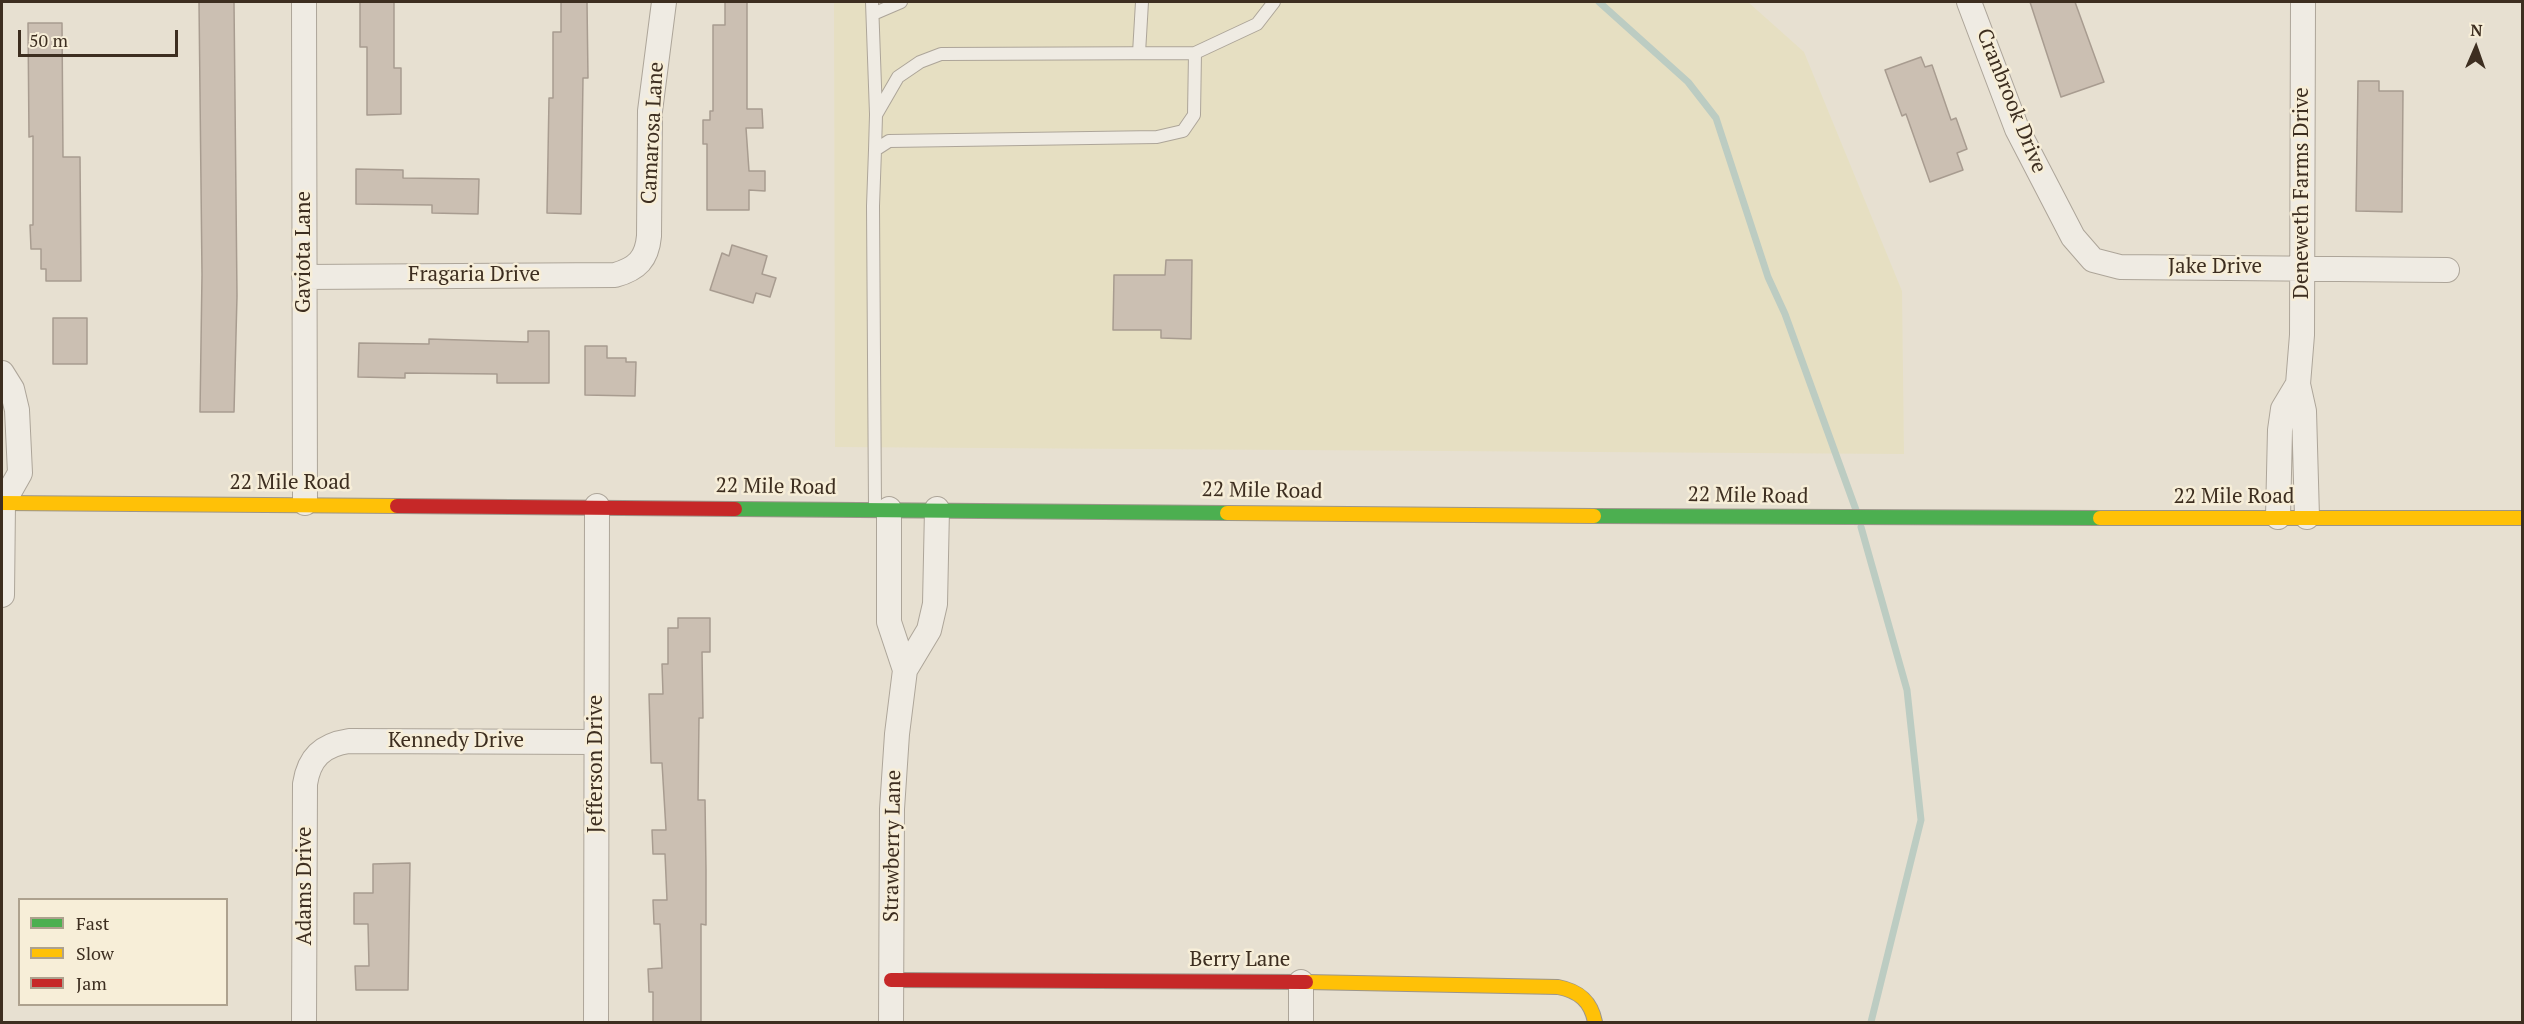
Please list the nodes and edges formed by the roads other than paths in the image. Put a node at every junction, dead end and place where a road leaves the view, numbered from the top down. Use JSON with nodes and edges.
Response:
{"nodes":[{"id":1,"x":304,"y":2,"type":"edge"},
{"id":2,"x":664,"y":2,"type":"edge"},
{"id":3,"x":901,"y":2,"type":"edge"},
{"id":4,"x":1142,"y":2,"type":"edge"},
{"id":5,"x":1274,"y":2,"type":"edge"},
{"id":6,"x":1969,"y":2,"type":"edge"},
{"id":7,"x":2302,"y":2,"type":"edge"},
{"id":8,"x":873,"y":8,"type":"edge"},
{"id":9,"x":1139,"y":53,"type":"junction"},
{"id":10,"x":1196,"y":53,"type":"junction"},
{"id":11,"x":876,"y":115,"type":"junction"},
{"id":12,"x":875,"y":150,"type":"junction"},
{"id":13,"x":2093,"y":260,"type":"joint"},
{"id":14,"x":641,"y":262,"type":"joint"},
{"id":15,"x":2302,"y":268,"type":"junction"},
{"id":16,"x":2447,"y":270,"type":"dead end"},
{"id":17,"x":304,"y":277,"type":"junction"},
{"id":18,"x":2,"y":373,"type":"edge"},
{"id":19,"x":2298,"y":384,"type":"junction"},
{"id":20,"x":2,"y":502,"type":"edge"},
{"id":21,"x":305,"y":503,"type":"junction"},
{"id":22,"x":597,"y":506,"type":"junction"},
{"id":23,"x":882,"y":509,"type":"junction"},
{"id":24,"x":937,"y":509,"type":"junction"},
{"id":25,"x":2278,"y":518,"type":"junction"},
{"id":26,"x":2307,"y":518,"type":"junction"},
{"id":27,"x":2523,"y":518,"type":"edge"},
{"id":28,"x":2,"y":595,"type":"edge"},
{"id":29,"x":905,"y":669,"type":"junction"},
{"id":30,"x":596,"y":741,"type":"junction"},
{"id":31,"x":318,"y":752,"type":"joint"},
{"id":32,"x":891,"y":980,"type":"junction"},
{"id":33,"x":1301,"y":982,"type":"junction"},
{"id":34,"x":304,"y":1023,"type":"edge"},
{"id":35,"x":596,"y":1023,"type":"edge"},
{"id":36,"x":891,"y":1023,"type":"edge"},
{"id":37,"x":1301,"y":1023,"type":"edge"},
{"id":38,"x":1595,"y":1023,"type":"edge"}],
"edges":[{"from":1,"to":17,"type":"street","name":"Gaviota Lane"},
{"from":2,"to":14,"type":"street","name":"Camarosa Lane"},
{"from":3,"to":8,"type":"lane"},
{"from":4,"to":9,"type":"lane"},
{"from":5,"to":10,"type":"lane"},
{"from":6,"to":13,"type":"street","name":"Cranbrook Drive"},
{"from":7,"to":15,"type":"street","name":"Deneweth Farms Drive"},
{"from":8,"to":11,"type":"lane"},
{"from":9,"to":10,"type":"lane"},
{"from":9,"to":11,"type":"lane"},
{"from":10,"to":12,"type":"lane"},
{"from":11,"to":12,"type":"lane"},
{"from":12,"to":23,"type":"lane"},
{"from":13,"to":15,"type":"street","name":"Jake Drive"},
{"from":14,"to":17,"type":"street","name":"Fragaria Drive"},
{"from":15,"to":16,"type":"street","name":"Jake Drive"},
{"from":15,"to":19,"type":"street","name":"Deneweth Farms Drive"},
{"from":17,"to":21,"type":"street","name":"Gaviota Lane"},
{"from":18,"to":20,"type":"street"},
{"from":19,"to":25,"type":"street","name":"Deneweth Farms Drive"},
{"from":19,"to":26,"type":"street","name":"Deneweth Farms Drive"},
{"from":20,"to":21,"type":"street","name":"22 Mile Road"},
{"from":20,"to":28,"type":"street"},
{"from":21,"to":22,"type":"street","name":"22 Mile Road"},
{"from":22,"to":23,"type":"street","name":"22 Mile Road"},
{"from":22,"to":30,"type":"street","name":"Jefferson Drive"},
{"from":23,"to":24,"type":"street","name":"22 Mile Road"},
{"from":23,"to":29,"type":"street","name":"Strawberry Lane"},
{"from":24,"to":25,"type":"street","name":"22 Mile Road"},
{"from":24,"to":29,"type":"street","name":"Strawberry Lane"},
{"from":25,"to":26,"type":"street","name":"22 Mile Road"},
{"from":26,"to":27,"type":"street","name":"22 Mile Road"},
{"from":29,"to":32,"type":"street","name":"Strawberry Lane"},
{"from":30,"to":31,"type":"street","name":"Kennedy Drive"},
{"from":30,"to":35,"type":"street","name":"Jefferson Drive"},
{"from":31,"to":34,"type":"street","name":"Adams Drive"},
{"from":32,"to":33,"type":"street","name":"Berry Lane"},
{"from":32,"to":36,"type":"street","name":"Strawberry Lane"},
{"from":33,"to":37,"type":"street"},
{"from":33,"to":38,"type":"street","name":"Berry Lane"}]}
